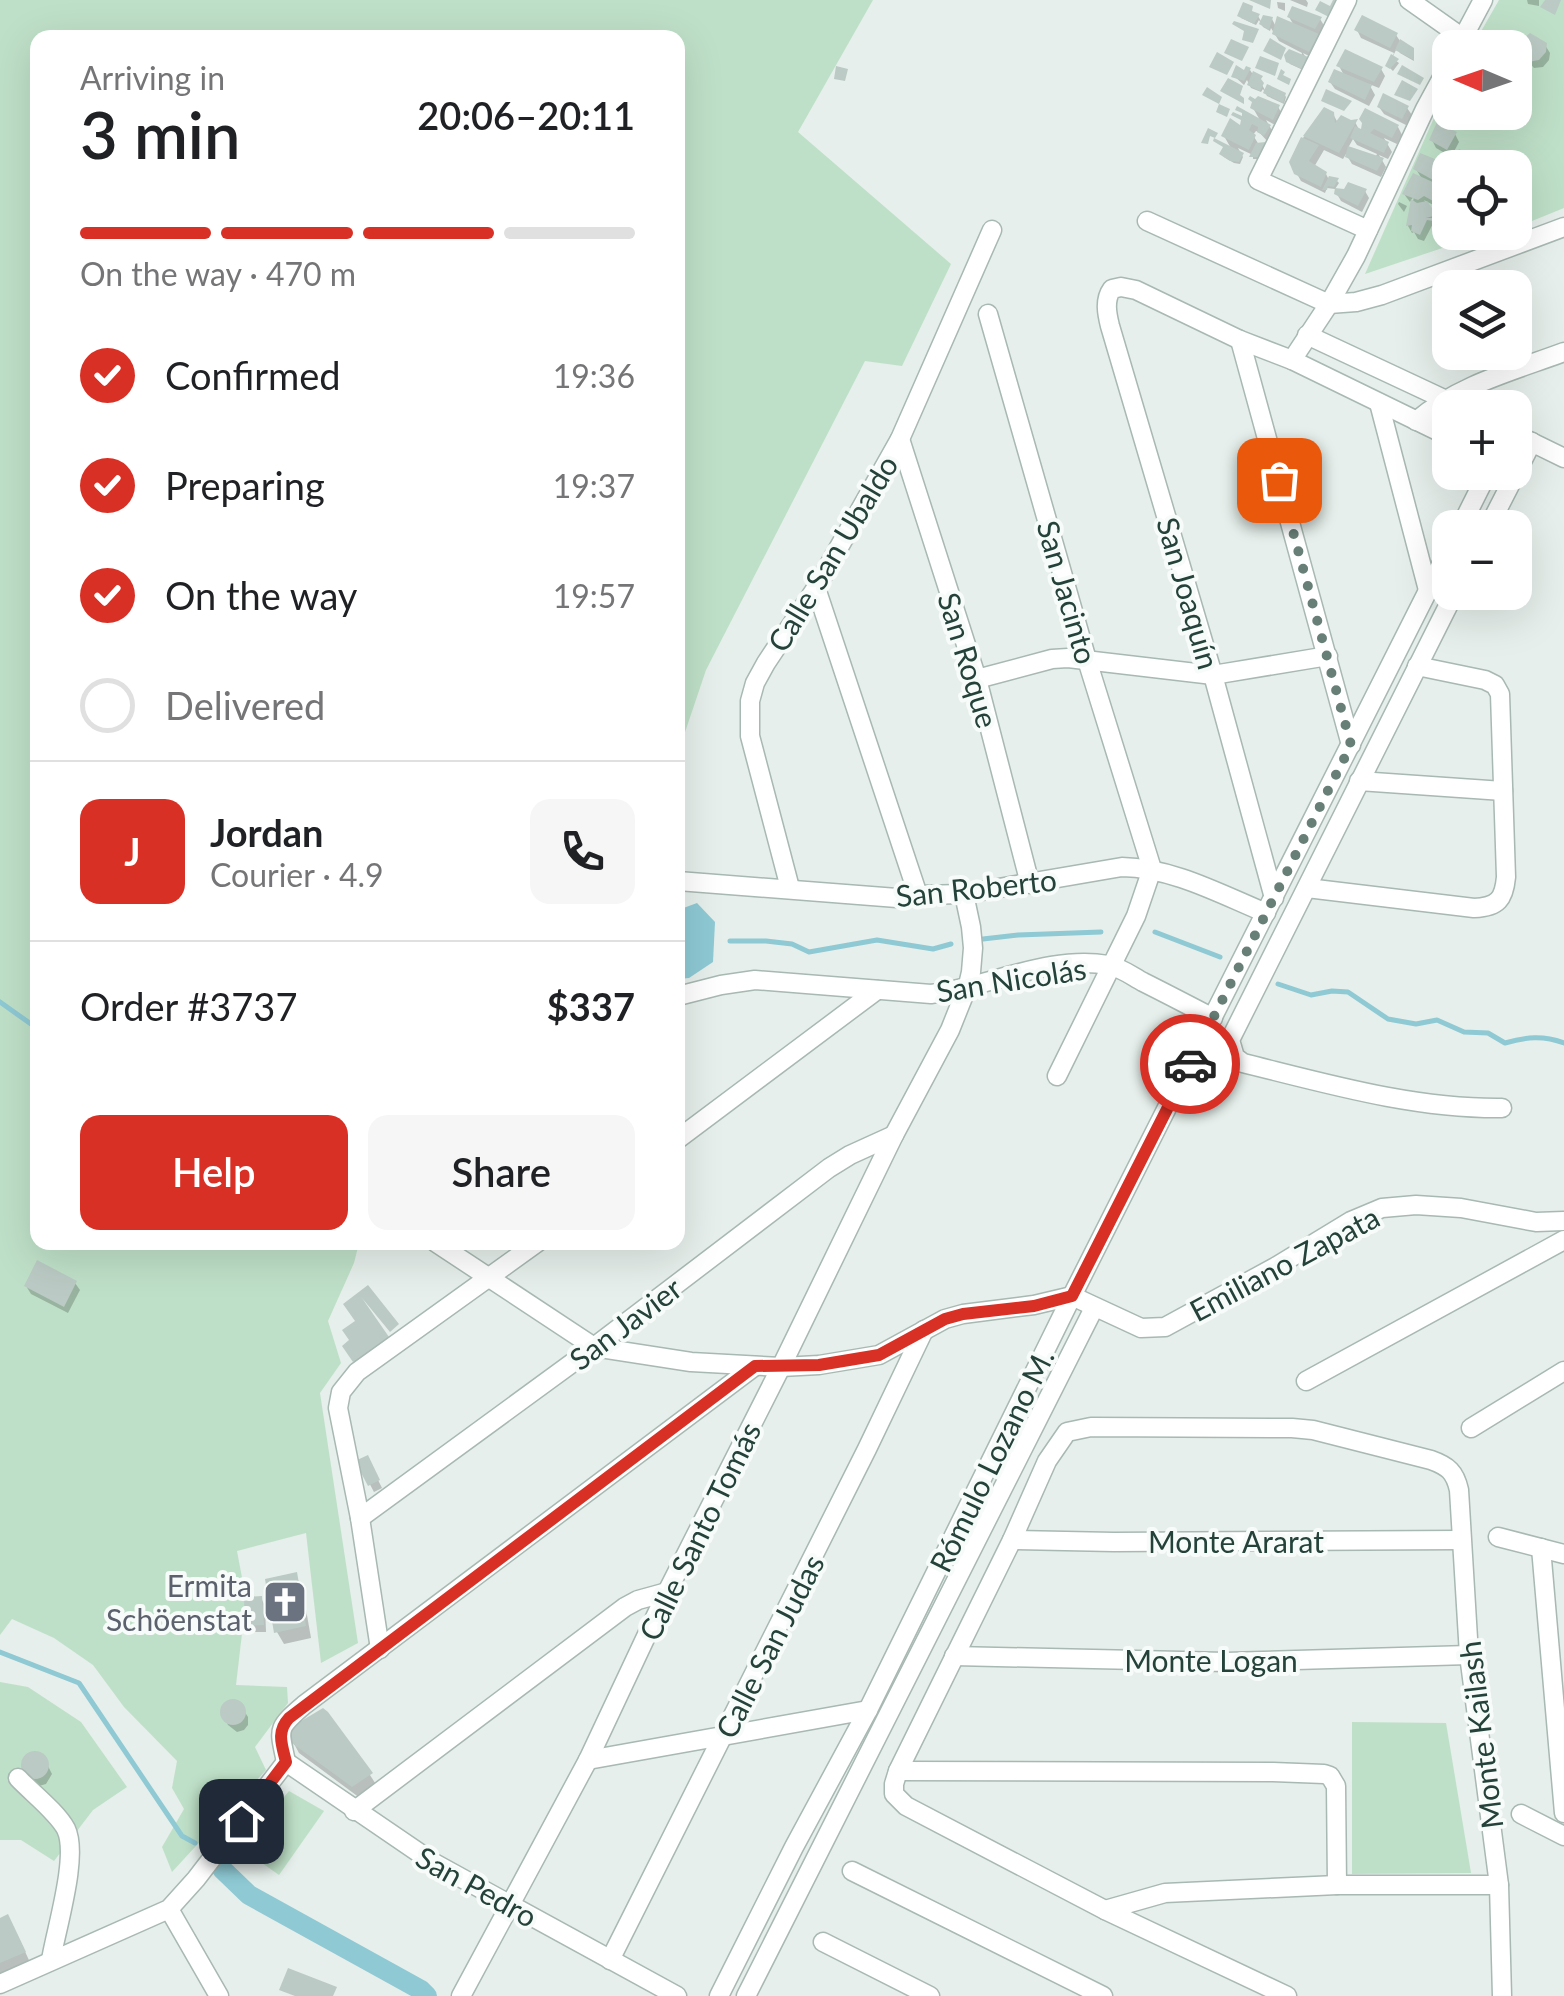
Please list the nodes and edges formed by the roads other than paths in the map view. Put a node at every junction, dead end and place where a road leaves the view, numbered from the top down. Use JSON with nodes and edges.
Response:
{"nodes":[{"id":1,"x":1347,"y":0,"type":"edge"},
{"id":2,"x":1409,"y":0,"type":"edge"},
{"id":3,"x":1483,"y":0,"type":"edge"},
{"id":4,"x":1445,"y":30,"type":"edge"},
{"id":5,"x":1468,"y":30,"type":"edge"},
{"id":6,"x":1432,"y":96,"type":"edge"},
{"id":7,"x":1147,"y":221,"type":"dead end"},
{"id":8,"x":1564,"y":228,"type":"edge"},
{"id":9,"x":992,"y":230,"type":"dead end"},
{"id":10,"x":1368,"y":230,"type":"junction"},
{"id":11,"x":1329,"y":304,"type":"junction"},
{"id":12,"x":988,"y":314,"type":"dead end"},
{"id":13,"x":1306,"y":335,"type":"junction"},
{"id":14,"x":1240,"y":340,"type":"junction"},
{"id":15,"x":1564,"y":352,"type":"edge"},
{"id":16,"x":1292,"y":360,"type":"junction"},
{"id":17,"x":1463,"y":390,"type":"edge"},
{"id":18,"x":1432,"y":392,"type":"edge"},
{"id":19,"x":1379,"y":404,"type":"junction"},
{"id":20,"x":1432,"y":408,"type":"edge"},
{"id":21,"x":1416,"y":421,"type":"junction"},
{"id":22,"x":1432,"y":429,"type":"edge"},
{"id":23,"x":900,"y":440,"type":"junction"},
{"id":24,"x":1532,"y":442,"type":"edge"},
{"id":25,"x":1564,"y":458,"type":"edge"},
{"id":26,"x":1432,"y":582,"type":"edge"},
{"id":27,"x":816,"y":588,"type":"junction"},
{"id":28,"x":1428,"y":590,"type":"junction"},
{"id":29,"x":1446,"y":610,"type":"edge"},
{"id":30,"x":1328,"y":656,"type":"junction"},
{"id":31,"x":1087,"y":660,"type":"junction"},
{"id":32,"x":1417,"y":666,"type":"junction"},
{"id":33,"x":1213,"y":675,"type":"junction"},
{"id":34,"x":976,"y":679,"type":"junction"},
{"id":35,"x":1351,"y":745,"type":"junction"},
{"id":36,"x":1360,"y":781,"type":"junction"},
{"id":37,"x":1503,"y":791,"type":"junction"},
{"id":38,"x":1152,"y":869,"type":"junction"},
{"id":39,"x":685,"y":881,"type":"edge"},
{"id":40,"x":1030,"y":884,"type":"junction"},
{"id":41,"x":790,"y":888,"type":"junction"},
{"id":42,"x":1307,"y":888,"type":"junction"},
{"id":43,"x":964,"y":894,"type":"junction"},
{"id":44,"x":918,"y":895,"type":"junction"},
{"id":45,"x":1270,"y":906,"type":"junction"},
{"id":46,"x":1112,"y":965,"type":"junction"},
{"id":47,"x":968,"y":985,"type":"junction"},
{"id":48,"x":877,"y":990,"type":"junction"},
{"id":49,"x":685,"y":994,"type":"edge"},
{"id":50,"x":1213,"y":1018,"type":"junction"},
{"id":51,"x":1057,"y":1076,"type":"dead end"},
{"id":52,"x":1502,"y":1108,"type":"dead end"},
{"id":53,"x":685,"y":1134,"type":"edge"},
{"id":54,"x":894,"y":1136,"type":"junction"},
{"id":55,"x":1564,"y":1221,"type":"edge"},
{"id":56,"x":1564,"y":1240,"type":"edge"},
{"id":57,"x":447,"y":1250,"type":"edge"},
{"id":58,"x":527,"y":1250,"type":"edge"},
{"id":59,"x":490,"y":1278,"type":"junction"},
{"id":60,"x":1072,"y":1296,"type":"junction"},
{"id":61,"x":1094,"y":1308,"type":"junction"},
{"id":62,"x":924,"y":1330,"type":"junction"},
{"id":63,"x":594,"y":1347,"type":"junction"},
{"id":64,"x":755,"y":1366,"type":"junction"},
{"id":65,"x":781,"y":1367,"type":"junction"},
{"id":66,"x":1564,"y":1371,"type":"edge"},
{"id":67,"x":1306,"y":1380,"type":"dead end"},
{"id":68,"x":1471,"y":1428,"type":"dead end"},
{"id":69,"x":360,"y":1518,"type":"junction"},
{"id":70,"x":1498,"y":1537,"type":"dead end"},
{"id":71,"x":1012,"y":1540,"type":"junction"},
{"id":72,"x":1461,"y":1540,"type":"junction"},
{"id":73,"x":1541,"y":1548,"type":"junction"},
{"id":74,"x":1564,"y":1554,"type":"edge"},
{"id":75,"x":667,"y":1592,"type":"junction"},
{"id":76,"x":380,"y":1649,"type":"junction"},
{"id":77,"x":1468,"y":1655,"type":"junction"},
{"id":78,"x":954,"y":1656,"type":"junction"},
{"id":79,"x":868,"y":1710,"type":"junction"},
{"id":80,"x":724,"y":1736,"type":"junction"},
{"id":81,"x":588,"y":1760,"type":"junction"},
{"id":82,"x":286,"y":1762,"type":"junction"},
{"id":83,"x":898,"y":1771,"type":"junction"},
{"id":84,"x":18,"y":1778,"type":"dead end"},
{"id":85,"x":354,"y":1811,"type":"junction"},
{"id":86,"x":1564,"y":1813,"type":"edge"},
{"id":87,"x":1520,"y":1814,"type":"dead end"},
{"id":88,"x":1564,"y":1836,"type":"edge"},
{"id":89,"x":794,"y":1846,"type":"junction"},
{"id":90,"x":816,"y":1857,"type":"junction"},
{"id":91,"x":852,"y":1871,"type":"dead end"},
{"id":92,"x":1499,"y":1885,"type":"junction"},
{"id":93,"x":1337,"y":1886,"type":"junction"},
{"id":94,"x":510,"y":1904,"type":"junction"},
{"id":95,"x":168,"y":1908,"type":"junction"},
{"id":96,"x":1106,"y":1910,"type":"junction"},
{"id":97,"x":822,"y":1942,"type":"dead end"},
{"id":98,"x":51,"y":1960,"type":"junction"},
{"id":99,"x":610,"y":1960,"type":"junction"},
{"id":100,"x":0,"y":1984,"type":"edge"},
{"id":101,"x":1093,"y":1994,"type":"edge"},
{"id":102,"x":219,"y":1996,"type":"edge"},
{"id":103,"x":461,"y":1996,"type":"edge"},
{"id":104,"x":677,"y":1996,"type":"edge"},
{"id":105,"x":719,"y":1996,"type":"edge"},
{"id":106,"x":746,"y":1996,"type":"edge"},
{"id":107,"x":930,"y":1996,"type":"edge"},
{"id":108,"x":1287,"y":1996,"type":"edge"},
{"id":109,"x":1502,"y":1996,"type":"edge"}],
"edges":[{"from":1,"to":10,"type":"street"},
{"from":2,"to":4,"type":"street"},
{"from":3,"to":5,"type":"street"},
{"from":6,"to":10,"type":"street"},
{"from":7,"to":11,"type":"street"},
{"from":8,"to":11,"type":"street"},
{"from":9,"to":23,"type":"street","name":"Calle San Ubaldo"},
{"from":10,"to":11,"type":"street"},
{"from":11,"to":13,"type":"street"},
{"from":12,"to":31,"type":"street","name":"San Jacinto"},
{"from":13,"to":16,"type":"street"},
{"from":13,"to":18,"type":"street"},
{"from":14,"to":16,"type":"street"},
{"from":14,"to":30,"type":"street"},
{"from":14,"to":33,"type":"street","name":"San Joaquín"},
{"from":15,"to":17,"type":"street"},
{"from":16,"to":19,"type":"street"},
{"from":19,"to":21,"type":"street"},
{"from":19,"to":28,"type":"street"},
{"from":20,"to":21,"type":"street"},
{"from":21,"to":22,"type":"street"},
{"from":23,"to":27,"type":"street","name":"Calle San Ubaldo"},
{"from":23,"to":34,"type":"street","name":"San Roque"},
{"from":24,"to":25,"type":"street"},
{"from":26,"to":28,"type":"street","name":"Rómulo Lozano M."},
{"from":27,"to":41,"type":"street","name":"Calle San Ubaldo"},
{"from":27,"to":44,"type":"street"},
{"from":28,"to":35,"type":"street","name":"Rómulo Lozano M."},
{"from":29,"to":32,"type":"street"},
{"from":30,"to":33,"type":"street"},
{"from":30,"to":35,"type":"street"},
{"from":31,"to":33,"type":"street"},
{"from":31,"to":34,"type":"street"},
{"from":31,"to":38,"type":"street","name":"San Jacinto"},
{"from":32,"to":36,"type":"street"},
{"from":32,"to":37,"type":"street"},
{"from":33,"to":45,"type":"street","name":"San Joaquín"},
{"from":34,"to":40,"type":"street","name":"San Roque"},
{"from":35,"to":45,"type":"street","name":"Rómulo Lozano M."},
{"from":36,"to":37,"type":"street"},
{"from":36,"to":42,"type":"street"},
{"from":37,"to":42,"type":"street"},
{"from":38,"to":40,"type":"street","name":"San Roberto"},
{"from":38,"to":45,"type":"street","name":"San Roberto"},
{"from":38,"to":46,"type":"street"},
{"from":39,"to":41,"type":"street","name":"San Roberto"},
{"from":40,"to":43,"type":"street","name":"San Roberto"},
{"from":41,"to":44,"type":"street","name":"San Roberto"},
{"from":42,"to":52,"type":"street"},
{"from":43,"to":44,"type":"street","name":"San Roberto"},
{"from":43,"to":47,"type":"street","name":"Calle Santo Tomás"},
{"from":45,"to":50,"type":"street","name":"Rómulo Lozano M."},
{"from":46,"to":47,"type":"street","name":"San Nicolás"},
{"from":46,"to":50,"type":"street","name":"San Nicolás"},
{"from":46,"to":51,"type":"street"},
{"from":47,"to":48,"type":"street","name":"San Nicolás"},
{"from":47,"to":54,"type":"street","name":"Calle Santo Tomás"},
{"from":48,"to":49,"type":"street","name":"San Nicolás"},
{"from":48,"to":53,"type":"street"},
{"from":50,"to":60,"type":"street","name":"Rómulo Lozano M."},
{"from":54,"to":63,"type":"street","name":"San Javier"},
{"from":54,"to":65,"type":"street","name":"Calle Santo Tomás"},
{"from":55,"to":61,"type":"street","name":"Emiliano Zapata"},
{"from":56,"to":67,"type":"street"},
{"from":57,"to":59,"type":"street"},
{"from":58,"to":59,"type":"street"},
{"from":59,"to":63,"type":"street"},
{"from":59,"to":69,"type":"street"},
{"from":60,"to":61,"type":"street","name":"Emiliano Zapata"},
{"from":60,"to":62,"type":"street"},
{"from":60,"to":79,"type":"street","name":"Rómulo Lozano M."},
{"from":61,"to":90,"type":"street"},
{"from":62,"to":65,"type":"street"},
{"from":62,"to":80,"type":"street","name":"Calle San Judas"},
{"from":63,"to":64,"type":"street"},
{"from":63,"to":69,"type":"street","name":"San Javier"},
{"from":64,"to":65,"type":"street"},
{"from":64,"to":76,"type":"street"},
{"from":65,"to":75,"type":"street","name":"Calle Santo Tomás"},
{"from":66,"to":68,"type":"street"},
{"from":69,"to":76,"type":"street"},
{"from":70,"to":73,"type":"street"},
{"from":71,"to":72,"type":"street","name":"Monte Ararat"},
{"from":71,"to":72,"type":"street","name":"Monte Kailash"},
{"from":71,"to":78,"type":"street"},
{"from":72,"to":77,"type":"street","name":"Monte Kailash"},
{"from":73,"to":74,"type":"street"},
{"from":73,"to":86,"type":"street"},
{"from":75,"to":81,"type":"street","name":"Calle Santo Tomás"},
{"from":75,"to":85,"type":"street"},
{"from":76,"to":82,"type":"street"},
{"from":77,"to":78,"type":"street","name":"Monte Logan"},
{"from":77,"to":92,"type":"street","name":"Monte Kailash"},
{"from":78,"to":83,"type":"street"},
{"from":79,"to":80,"type":"street"},
{"from":79,"to":89,"type":"street","name":"Rómulo Lozano M."},
{"from":80,"to":81,"type":"street"},
{"from":80,"to":99,"type":"street","name":"Calle San Judas"},
{"from":81,"to":94,"type":"street","name":"Calle Santo Tomás"},
{"from":82,"to":85,"type":"street","name":"San Pedro"},
{"from":82,"to":95,"type":"street"},
{"from":83,"to":93,"type":"street"},
{"from":83,"to":96,"type":"street"},
{"from":84,"to":98,"type":"street"},
{"from":85,"to":94,"type":"street","name":"San Pedro"},
{"from":87,"to":88,"type":"street"},
{"from":89,"to":90,"type":"street"},
{"from":89,"to":105,"type":"street","name":"Rómulo Lozano M."},
{"from":90,"to":106,"type":"street"},
{"from":91,"to":101,"type":"street"},
{"from":92,"to":93,"type":"street"},
{"from":92,"to":109,"type":"street","name":"Monte Kailash"},
{"from":93,"to":96,"type":"street"},
{"from":94,"to":99,"type":"street","name":"San Pedro"},
{"from":94,"to":103,"type":"street","name":"Calle Santo Tomás"},
{"from":95,"to":98,"type":"street"},
{"from":95,"to":102,"type":"street"},
{"from":96,"to":108,"type":"street"},
{"from":97,"to":107,"type":"street"},
{"from":98,"to":100,"type":"street"},
{"from":99,"to":104,"type":"street","name":"San Pedro"}]}
